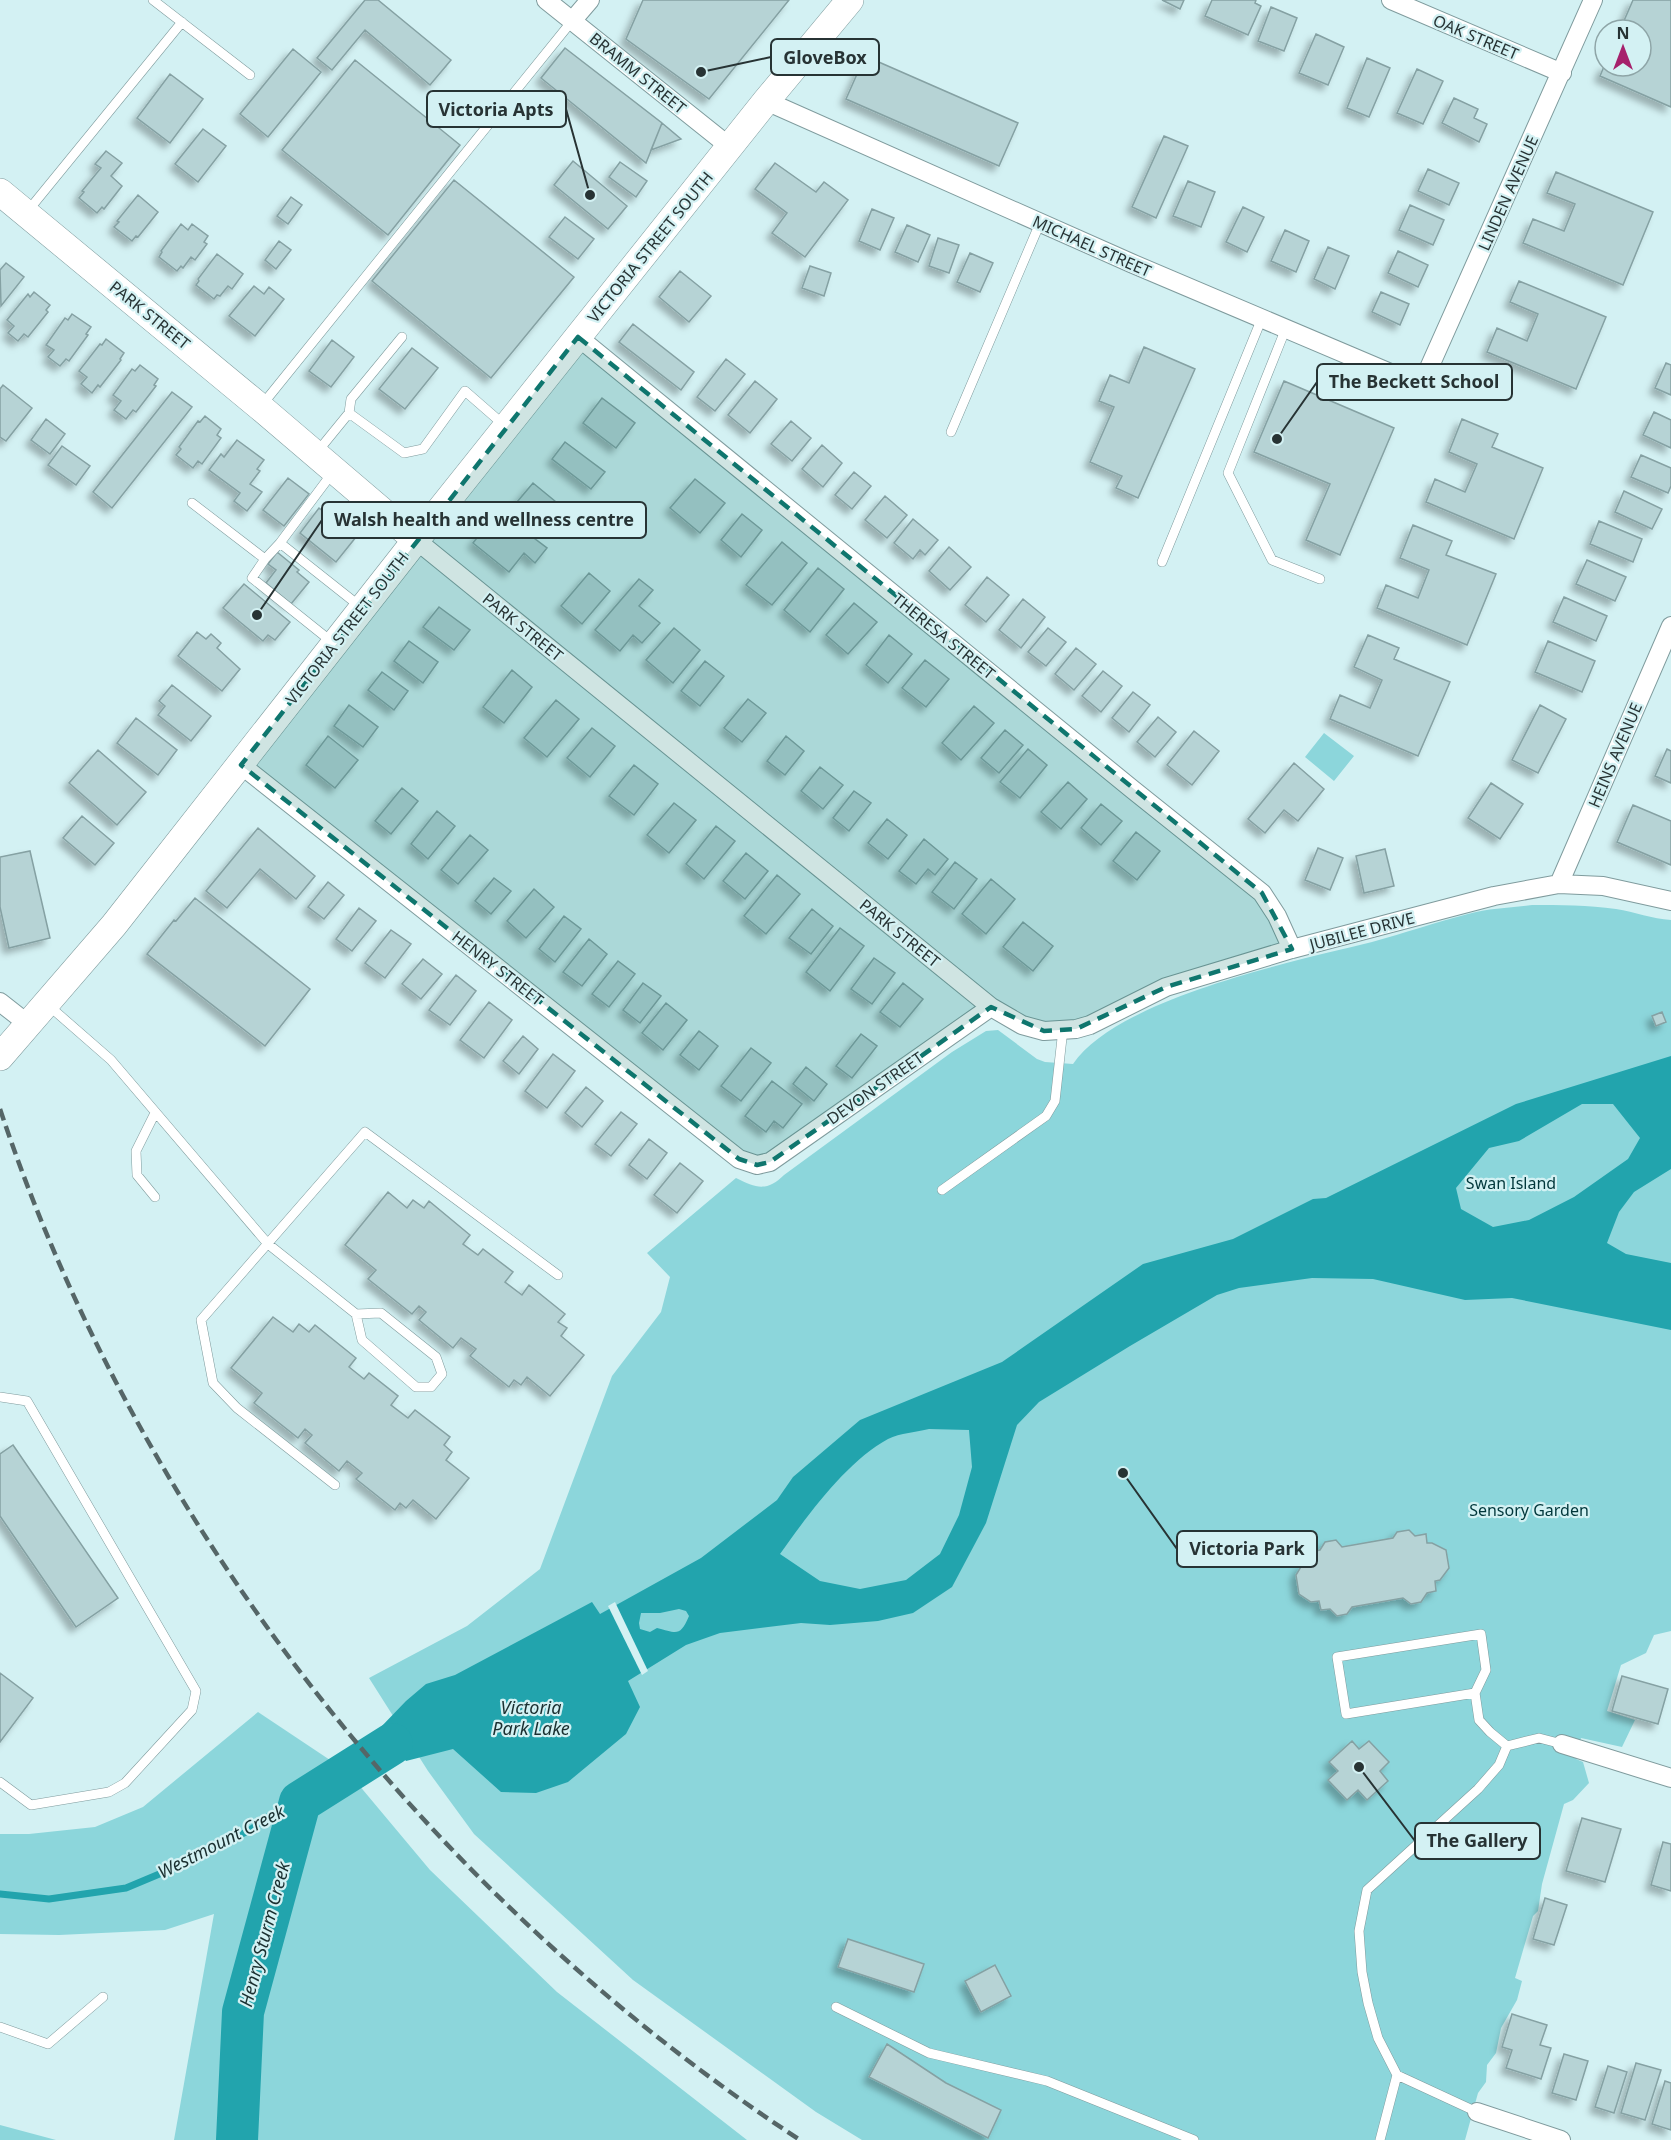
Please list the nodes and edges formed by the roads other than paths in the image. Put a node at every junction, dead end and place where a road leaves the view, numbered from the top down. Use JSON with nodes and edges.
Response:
{"nodes":[{"id":1,"x":153,"y":0,"type":"edge"},
{"id":2,"x":546,"y":0,"type":"edge"},
{"id":3,"x":590,"y":0,"type":"edge"},
{"id":4,"x":850,"y":0,"type":"edge"},
{"id":5,"x":1391,"y":0,"type":"edge"},
{"id":6,"x":1593,"y":0,"type":"edge"},
{"id":7,"x":572,"y":21,"type":"junction"},
{"id":8,"x":182,"y":22,"type":"junction"},
{"id":9,"x":1562,"y":73,"type":"junction"},
{"id":10,"x":250,"y":75,"type":"dead end"},
{"id":11,"x":766,"y":101,"type":"junction"},
{"id":12,"x":730,"y":147,"type":"junction"},
{"id":13,"x":0,"y":192,"type":"edge"},
{"id":14,"x":26,"y":214,"type":"junction"},
{"id":15,"x":1040,"y":223,"type":"junction"},
{"id":16,"x":1262,"y":318,"type":"junction"},
{"id":17,"x":1286,"y":328,"type":"junction"},
{"id":18,"x":402,"y":337,"type":"dead end"},
{"id":19,"x":578,"y":337,"type":"junction"},
{"id":20,"x":1421,"y":386,"type":"joint"},
{"id":21,"x":260,"y":407,"type":"junction"},
{"id":22,"x":350,"y":413,"type":"junction"},
{"id":23,"x":506,"y":427,"type":"junction"},
{"id":24,"x":951,"y":432,"type":"dead end"},
{"id":25,"x":325,"y":462,"type":"junction"},
{"id":26,"x":192,"y":503,"type":"dead end"},
{"id":27,"x":416,"y":540,"type":"junction"},
{"id":28,"x":280,"y":543,"type":"junction"},
{"id":29,"x":265,"y":559,"type":"junction"},
{"id":30,"x":1162,"y":562,"type":"dead end"},
{"id":31,"x":1320,"y":579,"type":"dead end"},
{"id":32,"x":362,"y":608,"type":"junction"},
{"id":33,"x":1671,"y":626,"type":"edge"},
{"id":34,"x":334,"y":643,"type":"junction"},
{"id":35,"x":241,"y":765,"type":"junction"},
{"id":36,"x":1559,"y":884,"type":"junction"},
{"id":37,"x":1671,"y":901,"type":"edge"},
{"id":38,"x":1292,"y":949,"type":"junction"},
{"id":39,"x":0,"y":1002,"type":"edge"},
{"id":40,"x":46,"y":1003,"type":"junction"},
{"id":41,"x":991,"y":1007,"type":"junction"},
{"id":42,"x":28,"y":1024,"type":"junction"},
{"id":43,"x":1063,"y":1029,"type":"junction"},
{"id":44,"x":0,"y":1057,"type":"edge"},
{"id":45,"x":155,"y":1113,"type":"junction"},
{"id":46,"x":757,"y":1165,"type":"joint"},
{"id":47,"x":942,"y":1190,"type":"dead end"},
{"id":48,"x":154,"y":1197,"type":"dead end"},
{"id":49,"x":268,"y":1244,"type":"junction"},
{"id":50,"x":558,"y":1275,"type":"dead end"},
{"id":51,"x":356,"y":1314,"type":"junction"},
{"id":52,"x":0,"y":1397,"type":"edge"},
{"id":53,"x":335,"y":1485,"type":"dead end"},
{"id":54,"x":1475,"y":1693,"type":"junction"},
{"id":55,"x":1562,"y":1744,"type":"joint"},
{"id":56,"x":1507,"y":1746,"type":"junction"},
{"id":57,"x":1671,"y":1778,"type":"edge"},
{"id":58,"x":0,"y":1782,"type":"edge"},
{"id":59,"x":103,"y":1997,"type":"dead end"},
{"id":60,"x":836,"y":2007,"type":"dead end"},
{"id":61,"x":0,"y":2027,"type":"edge"},
{"id":62,"x":1397,"y":2075,"type":"junction"},
{"id":63,"x":1476,"y":2112,"type":"joint"},
{"id":64,"x":1194,"y":2140,"type":"edge"},
{"id":65,"x":1380,"y":2140,"type":"edge"},
{"id":66,"x":1561,"y":2140,"type":"edge"}],
"edges":[{"from":1,"to":8,"type":"lane"},
{"from":2,"to":7,"type":"street","name":"BRAMM STREET"},
{"from":3,"to":7,"type":"street"},
{"from":4,"to":11,"type":"main road","name":"VICTORIA STREET SOUTH"},
{"from":5,"to":9,"type":"street","name":"OAK STREET"},
{"from":6,"to":9,"type":"street","name":"LINDEN AVENUE"},
{"from":7,"to":12,"type":"street","name":"BRAMM STREET"},
{"from":7,"to":21,"type":"lane"},
{"from":8,"to":10,"type":"lane"},
{"from":8,"to":14,"type":"lane"},
{"from":9,"to":20,"type":"street","name":"LINDEN AVENUE"},
{"from":11,"to":12,"type":"main road","name":"VICTORIA STREET SOUTH"},
{"from":11,"to":15,"type":"street","name":"MICHAEL STREET"},
{"from":12,"to":19,"type":"main road","name":"VICTORIA STREET SOUTH"},
{"from":13,"to":14,"type":"main road","name":"PARK STREET"},
{"from":14,"to":21,"type":"main road","name":"PARK STREET"},
{"from":15,"to":16,"type":"street","name":"MICHAEL STREET"},
{"from":15,"to":24,"type":"lane"},
{"from":16,"to":17,"type":"street","name":"MICHAEL STREET"},
{"from":16,"to":30,"type":"lane"},
{"from":17,"to":20,"type":"street","name":"MICHAEL STREET"},
{"from":17,"to":31,"type":"lane"},
{"from":18,"to":22,"type":"lane"},
{"from":19,"to":23,"type":"main road","name":"VICTORIA STREET SOUTH"},
{"from":19,"to":38,"type":"street","name":"THERESA STREET"},
{"from":21,"to":25,"type":"main road","name":"PARK STREET"},
{"from":22,"to":23,"type":"lane"},
{"from":22,"to":25,"type":"lane"},
{"from":23,"to":27,"type":"main road","name":"VICTORIA STREET SOUTH"},
{"from":25,"to":27,"type":"main road","name":"PARK STREET"},
{"from":25,"to":28,"type":"lane"},
{"from":26,"to":29,"type":"lane"},
{"from":27,"to":32,"type":"main road","name":"VICTORIA STREET SOUTH"},
{"from":27,"to":41,"type":"street","name":"PARK STREET"},
{"from":28,"to":29,"type":"lane"},
{"from":28,"to":32,"type":"lane"},
{"from":29,"to":34,"type":"lane"},
{"from":32,"to":34,"type":"main road","name":"VICTORIA STREET SOUTH"},
{"from":33,"to":36,"type":"street","name":"HEINS AVENUE"},
{"from":34,"to":35,"type":"main road","name":"VICTORIA STREET SOUTH"},
{"from":35,"to":40,"type":"main road","name":"VICTORIA STREET SOUTH"},
{"from":35,"to":46,"type":"street","name":"HENRY STREET"},
{"from":36,"to":37,"type":"street","name":"JUBILEE DRIVE"},
{"from":36,"to":38,"type":"street","name":"JUBILEE DRIVE"},
{"from":38,"to":43,"type":"street","name":"JUBILEE DRIVE"},
{"from":39,"to":42,"type":"street"},
{"from":40,"to":42,"type":"main road","name":"VICTORIA STREET SOUTH"},
{"from":40,"to":45,"type":"lane"},
{"from":41,"to":43,"type":"street","name":"PARK STREET"},
{"from":41,"to":46,"type":"street","name":"DEVON STREET"},
{"from":42,"to":44,"type":"main road","name":"VICTORIA STREET SOUTH"},
{"from":43,"to":47,"type":"lane"},
{"from":45,"to":48,"type":"lane"},
{"from":45,"to":49,"type":"lane"},
{"from":49,"to":50,"type":"lane"},
{"from":49,"to":51,"type":"lane"},
{"from":49,"to":53,"type":"lane"},
{"from":51,"to":51,"type":"lane"},
{"from":52,"to":58,"type":"lane"},
{"from":54,"to":54,"type":"lane"},
{"from":54,"to":56,"type":"lane"},
{"from":55,"to":56,"type":"lane"},
{"from":55,"to":57,"type":"street"},
{"from":56,"to":62,"type":"lane"},
{"from":59,"to":61,"type":"lane"},
{"from":60,"to":64,"type":"lane"},
{"from":62,"to":63,"type":"lane"},
{"from":62,"to":65,"type":"lane"},
{"from":63,"to":66,"type":"street"}]}
